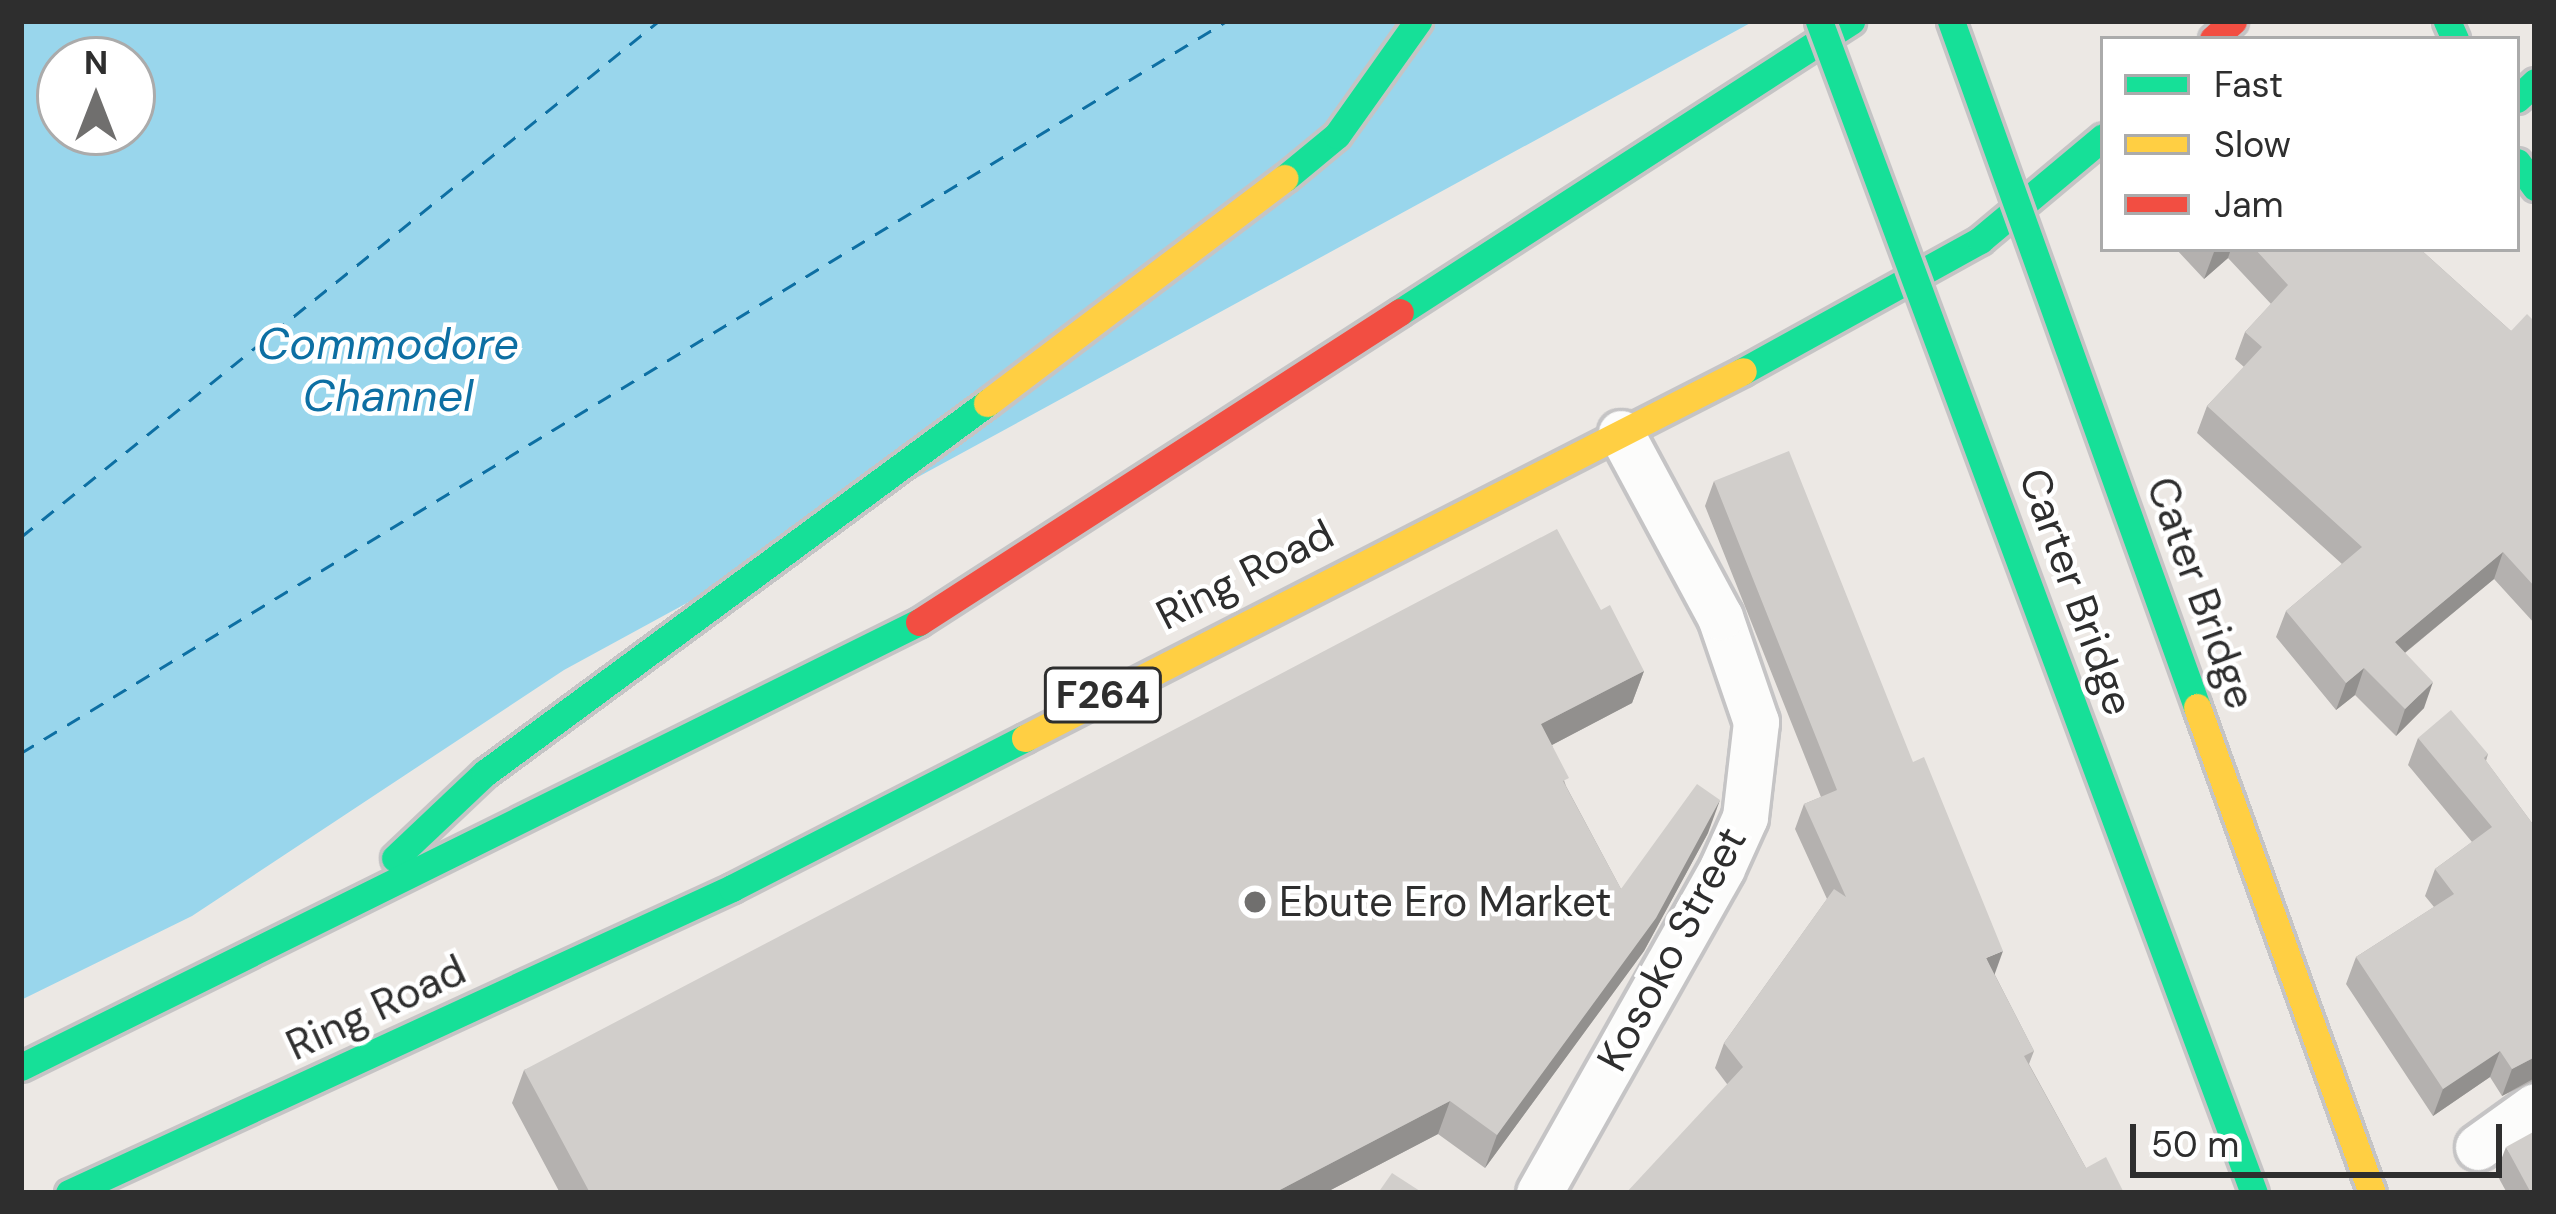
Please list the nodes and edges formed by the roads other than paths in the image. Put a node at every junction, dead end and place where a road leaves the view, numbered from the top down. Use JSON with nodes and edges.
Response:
{"nodes":[{"id":1,"x":1418,"y":21,"type":"edge"},
{"id":2,"x":1819,"y":21,"type":"edge"},
{"id":3,"x":1851,"y":21,"type":"edge"},
{"id":4,"x":1951,"y":21,"type":"edge"},
{"id":5,"x":2100,"y":139,"type":"edge"},
{"id":6,"x":1621,"y":433,"type":"junction"},
{"id":7,"x":346,"y":905,"type":"junction"},
{"id":8,"x":21,"y":1067,"type":"edge"},
{"id":9,"x":2535,"y":1106,"type":"edge"},
{"id":10,"x":2478,"y":1147,"type":"dead end"},
{"id":11,"x":69,"y":1193,"type":"edge"},
{"id":12,"x":1539,"y":1193,"type":"edge"},
{"id":13,"x":2254,"y":1193,"type":"edge"},
{"id":14,"x":2372,"y":1193,"type":"edge"}],
"edges":[{"from":1,"to":7,"type":"main road"},
{"from":2,"to":13,"type":"main road","name":"Carter Bridge","bridge":true},
{"from":3,"to":7,"type":"main road"},
{"from":4,"to":14,"type":"main road","name":"Cater Bridge","bridge":true},
{"from":5,"to":6,"type":"main road","name":"Ring Road","number":"F264"},
{"from":6,"to":11,"type":"main road","name":"Ring Road","number":"F264"},
{"from":6,"to":12,"type":"street","name":"Kosoko Street"},
{"from":7,"to":8,"type":"main road"},
{"from":9,"to":10,"type":"street"}]}
